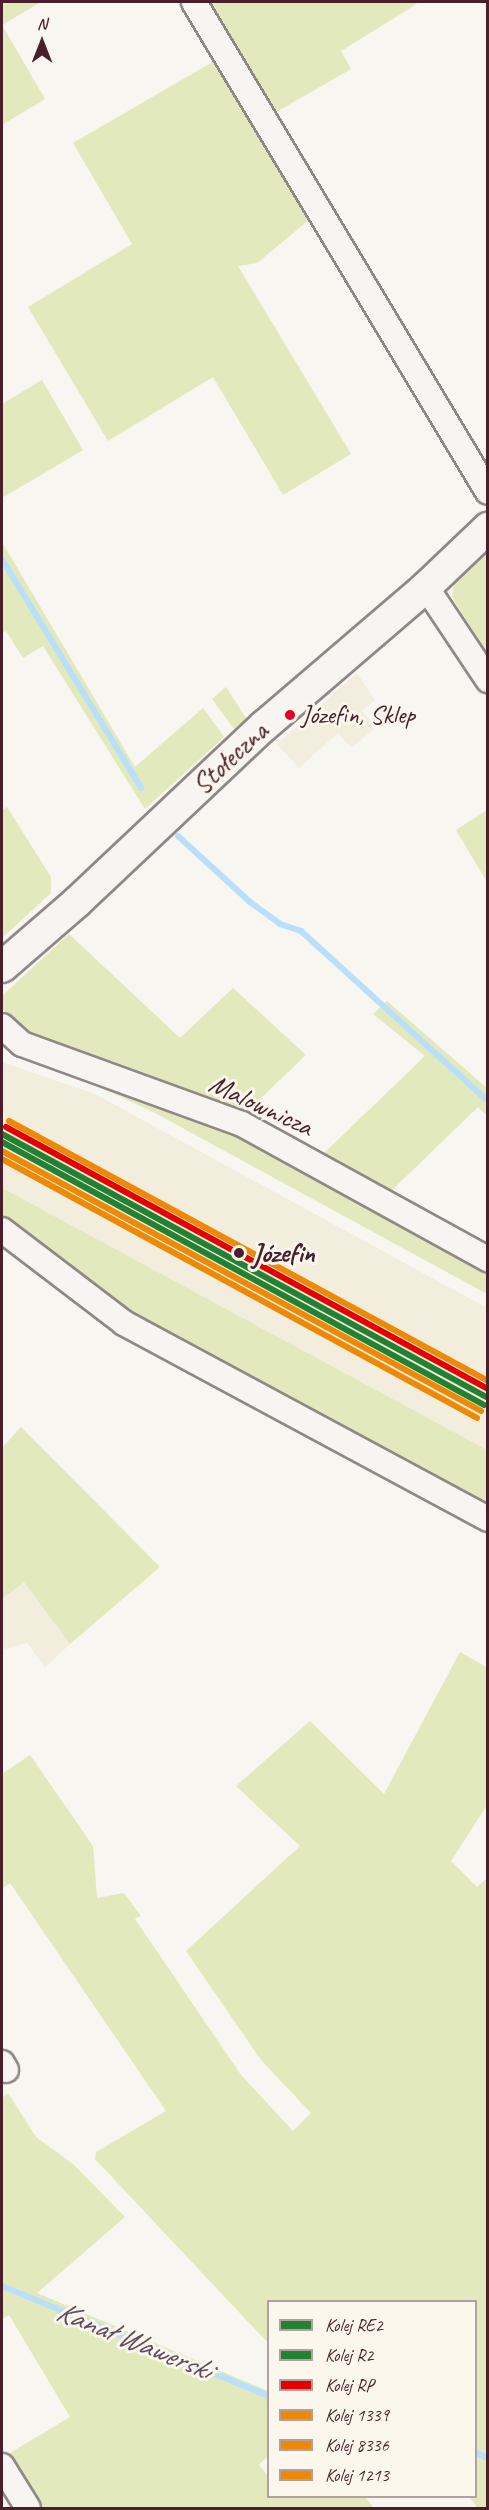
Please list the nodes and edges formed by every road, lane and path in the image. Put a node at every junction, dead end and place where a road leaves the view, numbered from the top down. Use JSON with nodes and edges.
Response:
{"nodes":[{"id":1,"x":194,"y":2,"type":"edge"},
{"id":2,"x":488,"y":492,"type":"edge"},
{"id":3,"x":488,"y":528,"type":"edge"},
{"id":4,"x":426,"y":587,"type":"junction"},
{"id":5,"x":488,"y":680,"type":"edge"},
{"id":6,"x":2,"y":967,"type":"edge"},
{"id":7,"x":2,"y":1026,"type":"edge"},
{"id":8,"x":2,"y":1230,"type":"edge"},
{"id":9,"x":488,"y":1259,"type":"edge"},
{"id":10,"x":488,"y":1519,"type":"edge"},
{"id":11,"x":2,"y":2466,"type":"edge"},
{"id":12,"x":28,"y":2508,"type":"edge"}],
"edges":[{"from":1,"to":2,"type":"street"},
{"from":3,"to":4,"type":"street","name":"Stołeczna"},
{"from":4,"to":5,"type":"street"},
{"from":4,"to":6,"type":"street","name":"Stołeczna"},
{"from":7,"to":9,"type":"street","name":"Malownicza"},
{"from":8,"to":10,"type":"street"},
{"from":11,"to":12,"type":"street"}]}
